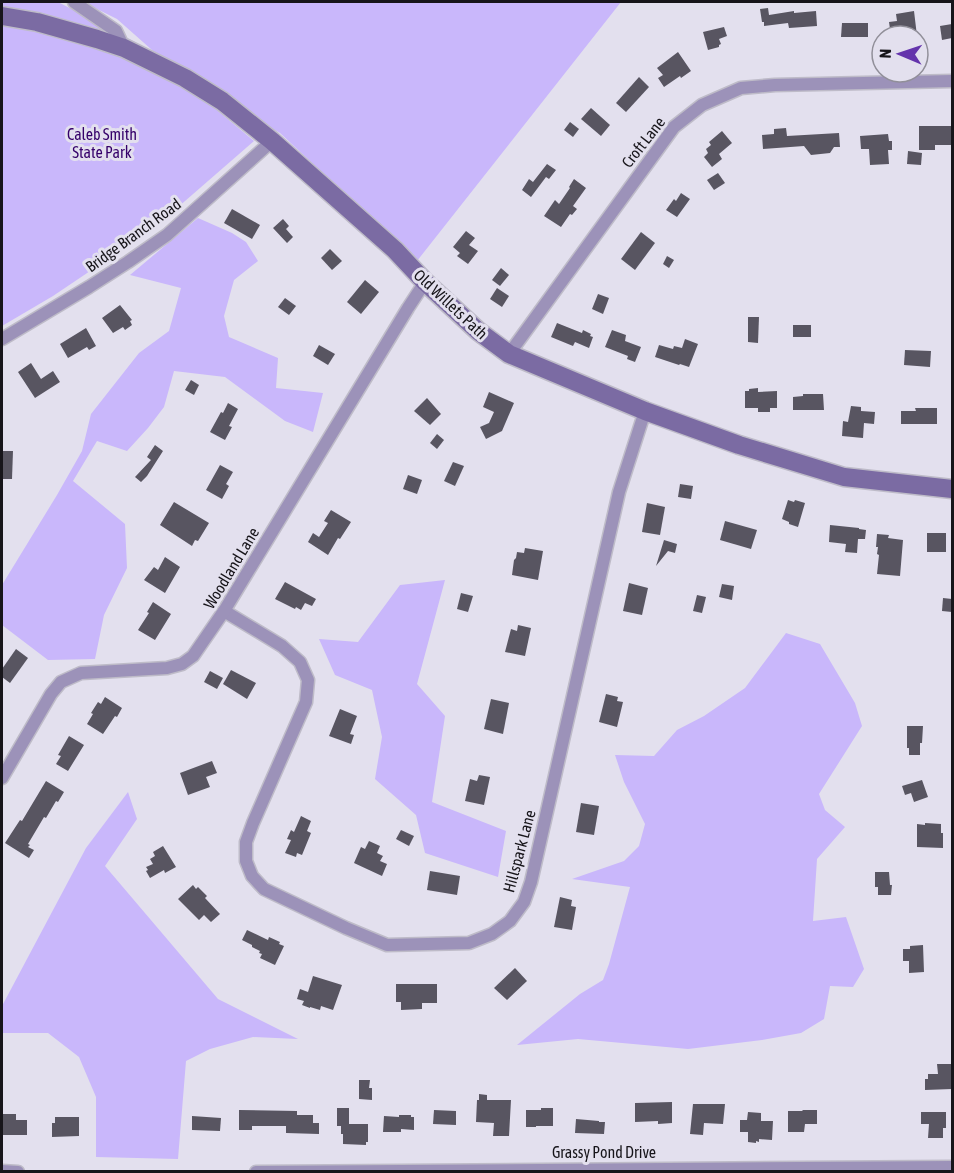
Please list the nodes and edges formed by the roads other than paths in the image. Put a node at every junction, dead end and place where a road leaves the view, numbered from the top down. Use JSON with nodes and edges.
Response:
{"nodes":[{"id":1,"x":74,"y":2,"type":"edge"},
{"id":2,"x":2,"y":16,"type":"edge"},
{"id":3,"x":124,"y":48,"type":"junction"},
{"id":4,"x":952,"y":81,"type":"edge"},
{"id":5,"x":272,"y":141,"type":"junction"},
{"id":6,"x":425,"y":282,"type":"junction"},
{"id":7,"x":2,"y":339,"type":"edge"},
{"id":8,"x":509,"y":354,"type":"junction"},
{"id":9,"x":645,"y":411,"type":"junction"},
{"id":10,"x":952,"y":489,"type":"edge"},
{"id":11,"x":224,"y":611,"type":"junction"},
{"id":12,"x":2,"y":778,"type":"edge"},
{"id":13,"x":952,"y":1167,"type":"edge"},
{"id":14,"x":751,"y":1169,"type":"edge"},
{"id":15,"x":537,"y":1170,"type":"edge"},
{"id":16,"x":2,"y":1171,"type":"edge"},
{"id":17,"x":18,"y":1172,"type":"edge"},
{"id":18,"x":256,"y":1172,"type":"edge"}],
"edges":[{"from":1,"to":3,"type":"street"},
{"from":2,"to":3,"type":"main road","name":"Old Willets Path"},
{"from":3,"to":5,"type":"main road","name":"Old Willets Path"},
{"from":4,"to":8,"type":"street","name":"Croft Lane"},
{"from":5,"to":6,"type":"main road","name":"Old Willets Path"},
{"from":5,"to":7,"type":"street","name":"Bridge Branch Road"},
{"from":6,"to":8,"type":"main road","name":"Old Willets Path"},
{"from":6,"to":11,"type":"street","name":"Woodland Lane"},
{"from":8,"to":9,"type":"main road","name":"Old Willets Path"},
{"from":9,"to":10,"type":"main road","name":"Old Willets Path"},
{"from":9,"to":11,"type":"street","name":"Hillspark Lane"},
{"from":11,"to":12,"type":"street","name":"Woodland Lane"},
{"from":13,"to":14,"type":"street","name":"Grassy Pond Drive"},
{"from":14,"to":15,"type":"street","name":"Grassy Pond Drive"},
{"from":15,"to":18,"type":"street","name":"Grassy Pond Drive"},
{"from":16,"to":17,"type":"street"}]}
